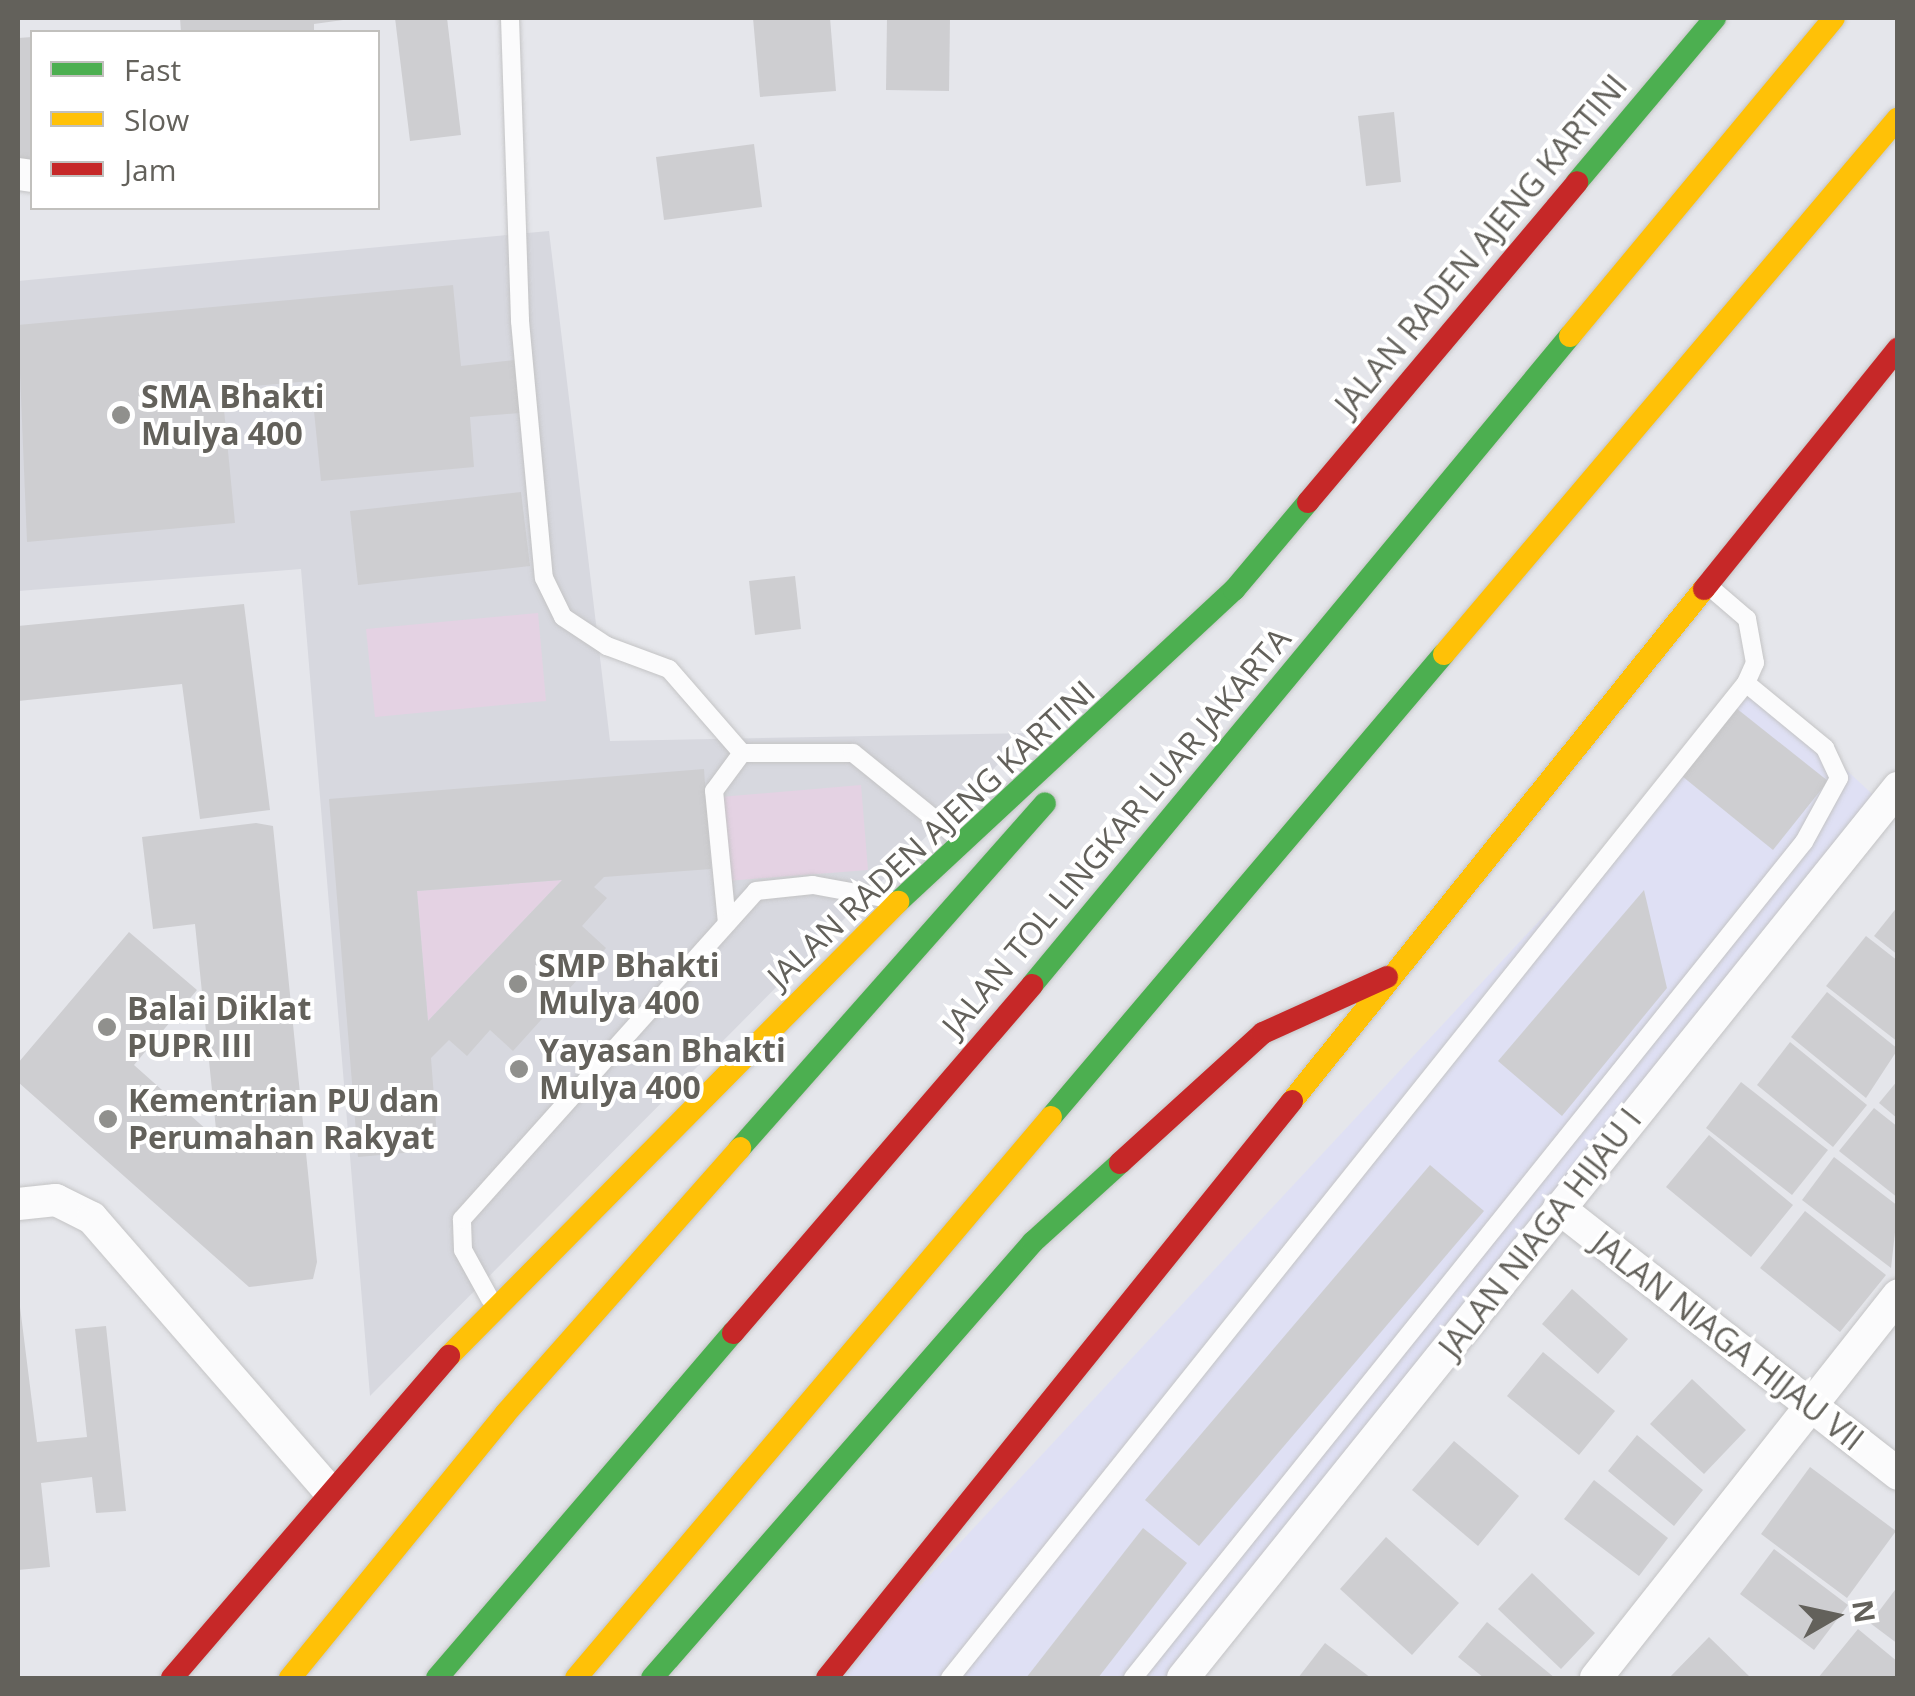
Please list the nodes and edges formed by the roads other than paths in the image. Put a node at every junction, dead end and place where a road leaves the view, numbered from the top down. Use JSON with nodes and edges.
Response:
{"nodes":[{"id":1,"x":510,"y":18,"type":"edge"},
{"id":2,"x":1715,"y":18,"type":"edge"},
{"id":3,"x":1834,"y":18,"type":"edge"},
{"id":4,"x":1898,"y":118,"type":"edge"},
{"id":5,"x":1898,"y":349,"type":"edge"},
{"id":6,"x":1706,"y":584,"type":"junction"},
{"id":7,"x":1746,"y":683,"type":"junction"},
{"id":8,"x":1076,"y":744,"type":"junction"},
{"id":9,"x":737,"y":749,"type":"junction"},
{"id":10,"x":1898,"y":788,"type":"edge"},
{"id":11,"x":963,"y":844,"type":"junction"},
{"id":12,"x":899,"y":901,"type":"junction"},
{"id":13,"x":726,"y":923,"type":"junction"},
{"id":14,"x":1387,"y":977,"type":"junction"},
{"id":15,"x":18,"y":1204,"type":"edge"},
{"id":16,"x":1558,"y":1208,"type":"junction"},
{"id":17,"x":1898,"y":1295,"type":"edge"},
{"id":18,"x":495,"y":1306,"type":"junction"},
{"id":19,"x":1811,"y":1406,"type":"junction"},
{"id":20,"x":1898,"y":1474,"type":"edge"},
{"id":21,"x":326,"y":1488,"type":"junction"},
{"id":22,"x":172,"y":1678,"type":"edge"},
{"id":23,"x":290,"y":1678,"type":"edge"},
{"id":24,"x":437,"y":1678,"type":"edge"},
{"id":25,"x":576,"y":1678,"type":"edge"},
{"id":26,"x":652,"y":1678,"type":"edge"},
{"id":27,"x":827,"y":1678,"type":"edge"},
{"id":28,"x":950,"y":1678,"type":"edge"},
{"id":29,"x":1133,"y":1678,"type":"edge"},
{"id":30,"x":1183,"y":1678,"type":"edge"},
{"id":31,"x":1596,"y":1678,"type":"edge"}],
"edges":[{"from":1,"to":9,"type":"lane"},
{"from":2,"to":8,"type":"highway","name":"JALAN RADEN AJENG KARTINI"},
{"from":3,"to":24,"type":"highway","name":"JALAN TOL LINGKAR LUAR JAKARTA"},
{"from":4,"to":25,"type":"highway"},
{"from":5,"to":6,"type":"highway"},
{"from":6,"to":7,"type":"lane"},
{"from":6,"to":14,"type":"highway"},
{"from":7,"to":28,"type":"lane"},
{"from":7,"to":29,"type":"lane"},
{"from":8,"to":11,"type":"highway","name":"JALAN RADEN AJENG KARTINI"},
{"from":8,"to":23,"type":"highway"},
{"from":9,"to":11,"type":"lane"},
{"from":9,"to":13,"type":"lane"},
{"from":10,"to":16,"type":"street","name":"JALAN NIAGA HIJAU I"},
{"from":11,"to":12,"type":"highway","name":"JALAN RADEN AJENG KARTINI"},
{"from":12,"to":13,"type":"lane"},
{"from":12,"to":18,"type":"highway","name":"JALAN RADEN AJENG KARTINI"},
{"from":13,"to":18,"type":"lane"},
{"from":14,"to":26,"type":"highway"},
{"from":14,"to":27,"type":"highway"},
{"from":15,"to":21,"type":"street"},
{"from":16,"to":19,"type":"street","name":"JALAN NIAGA HIJAU VII"},
{"from":16,"to":30,"type":"street","name":"JALAN NIAGA HIJAU I"},
{"from":17,"to":19,"type":"street"},
{"from":18,"to":21,"type":"highway","name":"JALAN RADEN AJENG KARTINI"},
{"from":19,"to":20,"type":"street","name":"JALAN NIAGA HIJAU VII"},
{"from":19,"to":31,"type":"street"},
{"from":21,"to":22,"type":"highway","name":"JALAN RADEN AJENG KARTINI"}]}
